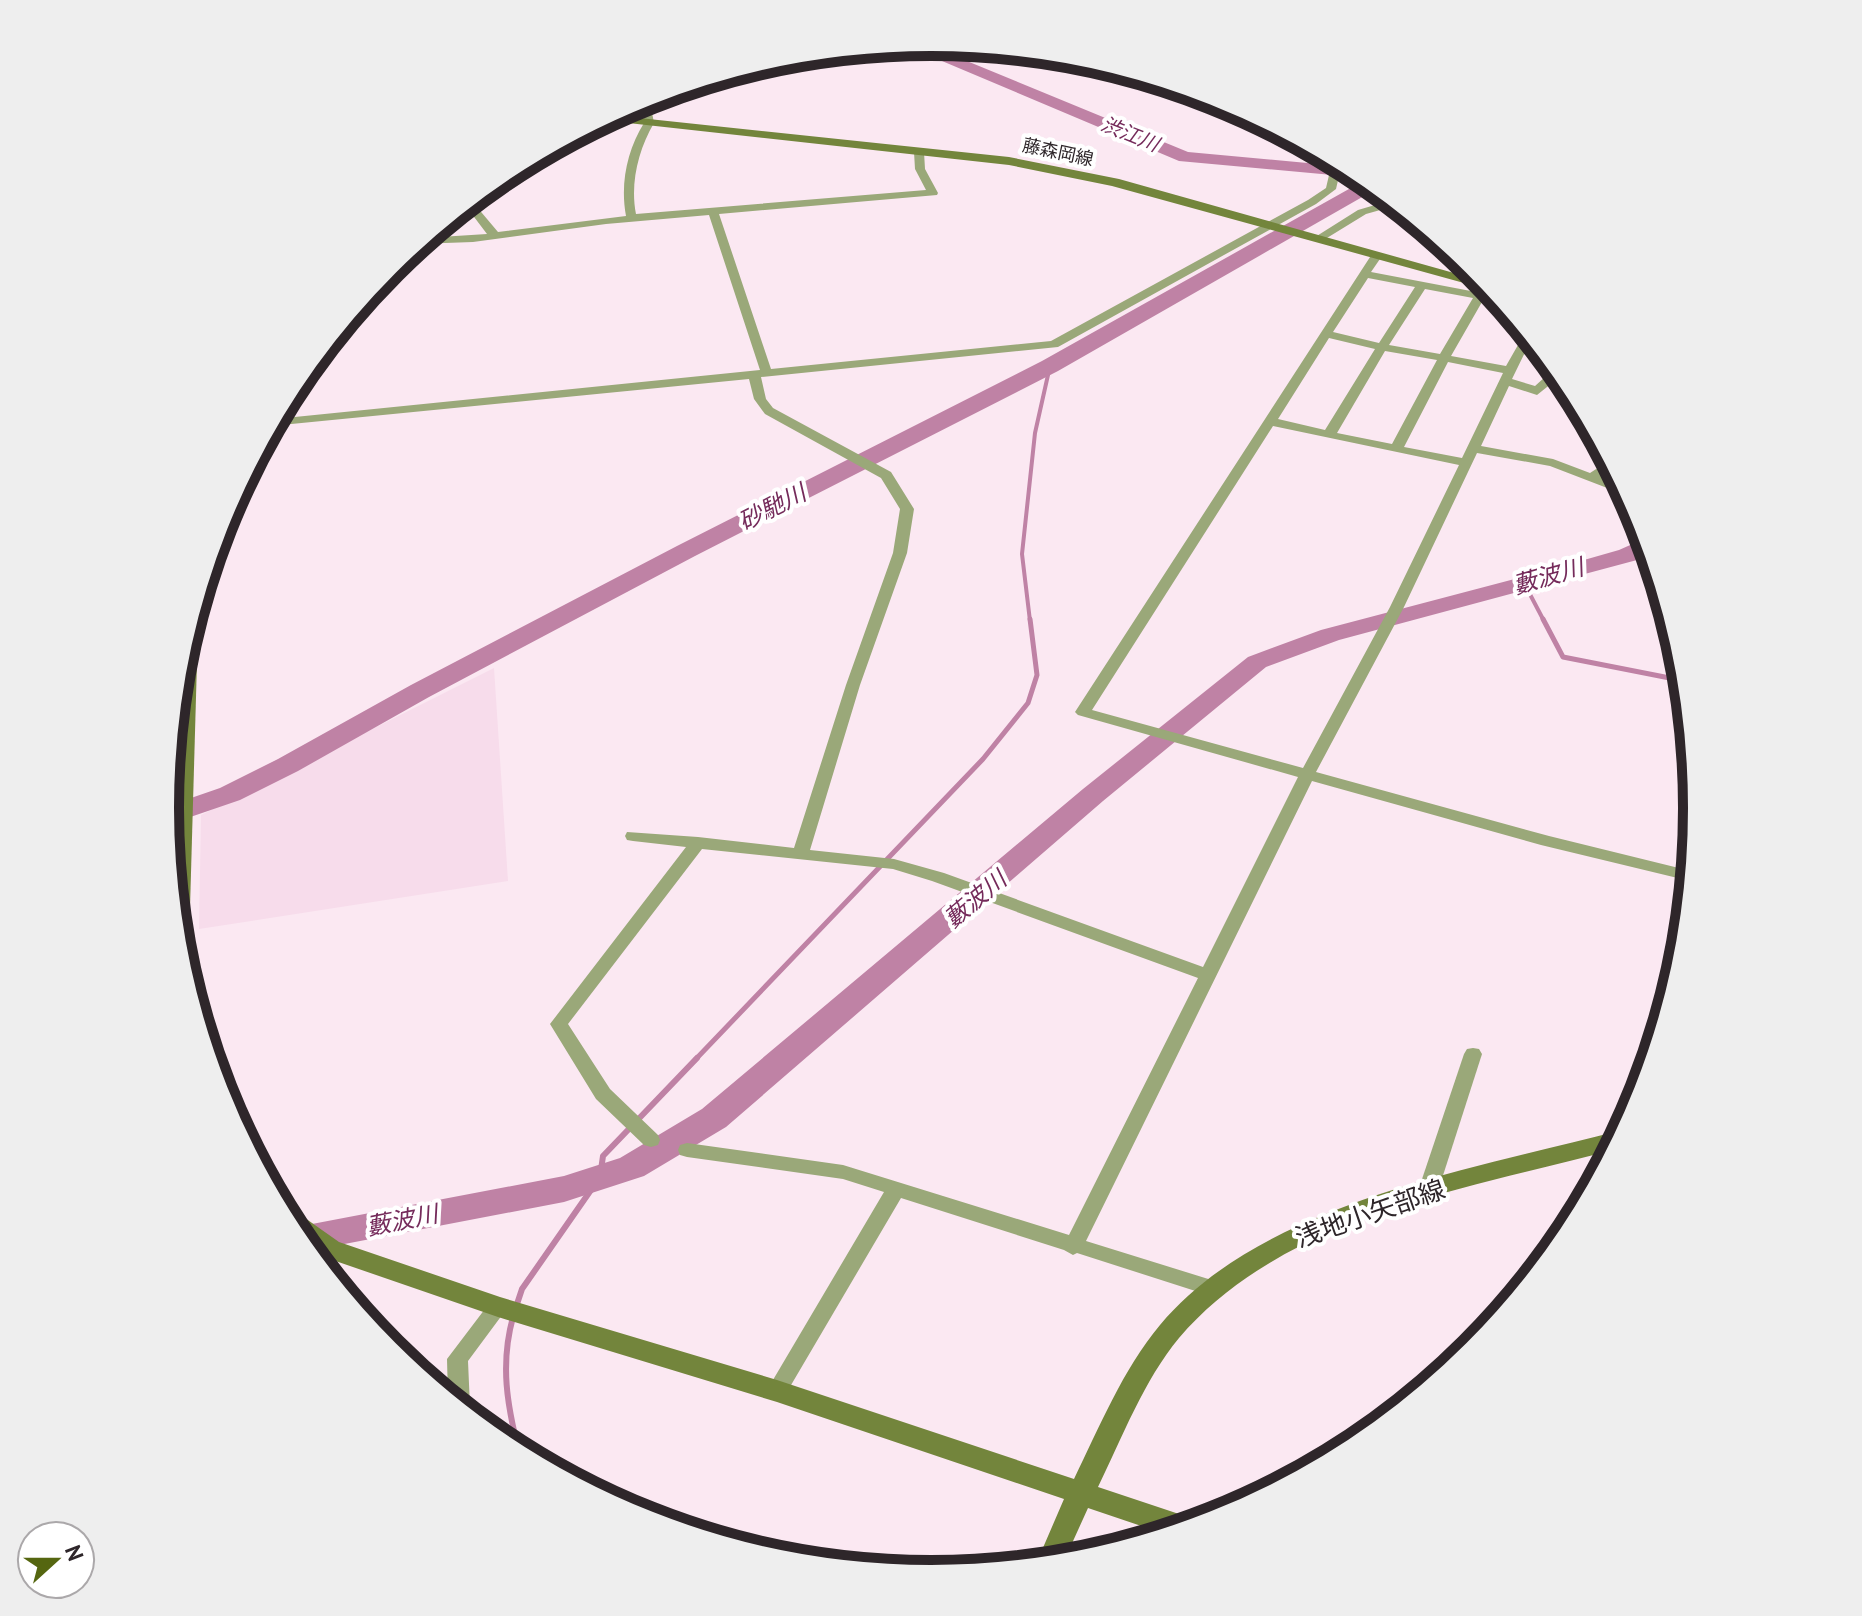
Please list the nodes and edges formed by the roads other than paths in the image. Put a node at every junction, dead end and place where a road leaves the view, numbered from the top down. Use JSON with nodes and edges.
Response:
{"nodes":[{"id":1,"x":647,"y":111,"type":"edge"},
{"id":2,"x":627,"y":120,"type":"edge"},
{"id":3,"x":649,"y":123,"type":"junction"},
{"id":4,"x":919,"y":152,"type":"junction"},
{"id":5,"x":1334,"y":174,"type":"edge"},
{"id":6,"x":1382,"y":206,"type":"edge"},
{"id":7,"x":474,"y":210,"type":"edge"},
{"id":8,"x":713,"y":212,"type":"junction"},
{"id":9,"x":632,"y":219,"type":"junction"},
{"id":10,"x":1267,"y":225,"type":"junction"},
{"id":11,"x":495,"y":236,"type":"junction"},
{"id":12,"x":1318,"y":239,"type":"junction"},
{"id":13,"x":437,"y":241,"type":"edge"},
{"id":14,"x":1376,"y":256,"type":"junction"},
{"id":15,"x":1364,"y":274,"type":"junction"},
{"id":16,"x":1422,"y":285,"type":"junction"},
{"id":17,"x":1472,"y":286,"type":"edge"},
{"id":18,"x":1475,"y":289,"type":"edge"},
{"id":19,"x":1481,"y":296,"type":"edge"},
{"id":20,"x":1325,"y":334,"type":"junction"},
{"id":21,"x":1523,"y":344,"type":"edge"},
{"id":22,"x":1382,"y":347,"type":"junction"},
{"id":23,"x":1444,"y":358,"type":"junction"},
{"id":24,"x":760,"y":375,"type":"junction"},
{"id":25,"x":1508,"y":376,"type":"junction"},
{"id":26,"x":1549,"y":380,"type":"edge"},
{"id":27,"x":1270,"y":421,"type":"junction"},
{"id":28,"x":286,"y":422,"type":"edge"},
{"id":29,"x":1329,"y":435,"type":"junction"},
{"id":30,"x":1472,"y":448,"type":"junction"},
{"id":31,"x":1396,"y":449,"type":"junction"},
{"id":32,"x":1465,"y":462,"type":"junction"},
{"id":33,"x":1602,"y":470,"type":"edge"},
{"id":34,"x":1592,"y":477,"type":"junction"},
{"id":35,"x":1609,"y":484,"type":"edge"},
{"id":36,"x":185,"y":715,"type":"edge"},
{"id":37,"x":1307,"y":775,"type":"junction"},
{"id":38,"x":633,"y":836,"type":"dead end"},
{"id":39,"x":698,"y":842,"type":"junction"},
{"id":40,"x":801,"y":852,"type":"junction"},
{"id":41,"x":181,"y":863,"type":"edge"},
{"id":42,"x":1680,"y":873,"type":"edge"},
{"id":43,"x":1208,"y":975,"type":"junction"},
{"id":44,"x":1473,"y":1054,"type":"dead end"},
{"id":45,"x":651,"y":1140,"type":"dead end"},
{"id":46,"x":1603,"y":1144,"type":"edge"},
{"id":47,"x":687,"y":1150,"type":"dead end"},
{"id":48,"x":897,"y":1187,"type":"junction"},
{"id":49,"x":1428,"y":1191,"type":"junction"},
{"id":50,"x":1073,"y":1247,"type":"junction"},
{"id":51,"x":330,"y":1255,"type":"edge"},
{"id":52,"x":1211,"y":1288,"type":"junction"},
{"id":53,"x":498,"y":1307,"type":"junction"},
{"id":54,"x":777,"y":1391,"type":"junction"},
{"id":55,"x":458,"y":1393,"type":"edge"},
{"id":56,"x":1081,"y":1491,"type":"junction"},
{"id":57,"x":1167,"y":1522,"type":"edge"},
{"id":58,"x":1054,"y":1550,"type":"edge"}],
"edges":[{"from":1,"to":3,"type":"street"},
{"from":2,"to":3,"type":"main road","name":"藤森岡線"},
{"from":3,"to":4,"type":"main road","name":"藤森岡線"},
{"from":3,"to":9,"type":"street"},
{"from":4,"to":8,"type":"street"},
{"from":4,"to":10,"type":"main road","name":"藤森岡線"},
{"from":5,"to":10,"type":"street"},
{"from":6,"to":12,"type":"street"},
{"from":7,"to":11,"type":"street"},
{"from":8,"to":9,"type":"street"},
{"from":8,"to":24,"type":"street"},
{"from":9,"to":11,"type":"street"},
{"from":10,"to":12,"type":"main road","name":"藤森岡線"},
{"from":10,"to":24,"type":"street"},
{"from":11,"to":13,"type":"street"},
{"from":12,"to":14,"type":"main road","name":"藤森岡線"},
{"from":14,"to":15,"type":"street"},
{"from":14,"to":17,"type":"main road","name":"藤森岡線"},
{"from":15,"to":16,"type":"street"},
{"from":15,"to":20,"type":"street"},
{"from":16,"to":18,"type":"street"},
{"from":16,"to":22,"type":"street"},
{"from":19,"to":23,"type":"street"},
{"from":20,"to":22,"type":"street"},
{"from":20,"to":27,"type":"street"},
{"from":21,"to":25,"type":"street"},
{"from":22,"to":23,"type":"street"},
{"from":22,"to":29,"type":"street"},
{"from":23,"to":25,"type":"street"},
{"from":23,"to":31,"type":"street"},
{"from":24,"to":28,"type":"street"},
{"from":24,"to":40,"type":"street"},
{"from":25,"to":26,"type":"street"},
{"from":25,"to":30,"type":"street"},
{"from":27,"to":29,"type":"street"},
{"from":27,"to":37,"type":"street"},
{"from":29,"to":31,"type":"street"},
{"from":30,"to":32,"type":"street"},
{"from":30,"to":34,"type":"street"},
{"from":31,"to":32,"type":"street"},
{"from":32,"to":37,"type":"street"},
{"from":33,"to":34,"type":"street"},
{"from":34,"to":35,"type":"street"},
{"from":36,"to":41,"type":"main road"},
{"from":37,"to":42,"type":"street"},
{"from":37,"to":43,"type":"street"},
{"from":38,"to":39,"type":"street"},
{"from":39,"to":40,"type":"street"},
{"from":39,"to":45,"type":"street"},
{"from":40,"to":43,"type":"street"},
{"from":43,"to":50,"type":"street"},
{"from":44,"to":49,"type":"street"},
{"from":46,"to":49,"type":"main road","name":"浅地小矢部線"},
{"from":47,"to":48,"type":"street"},
{"from":48,"to":50,"type":"street"},
{"from":48,"to":54,"type":"street"},
{"from":49,"to":52,"type":"main road","name":"浅地小矢部線"},
{"from":50,"to":52,"type":"street"},
{"from":51,"to":53,"type":"main road"},
{"from":52,"to":56,"type":"main road","name":"浅地小矢部線"},
{"from":53,"to":54,"type":"main road"},
{"from":53,"to":55,"type":"street"},
{"from":54,"to":56,"type":"main road"},
{"from":56,"to":57,"type":"main road"},
{"from":56,"to":58,"type":"main road","name":"浅地小矢部線"}]}
